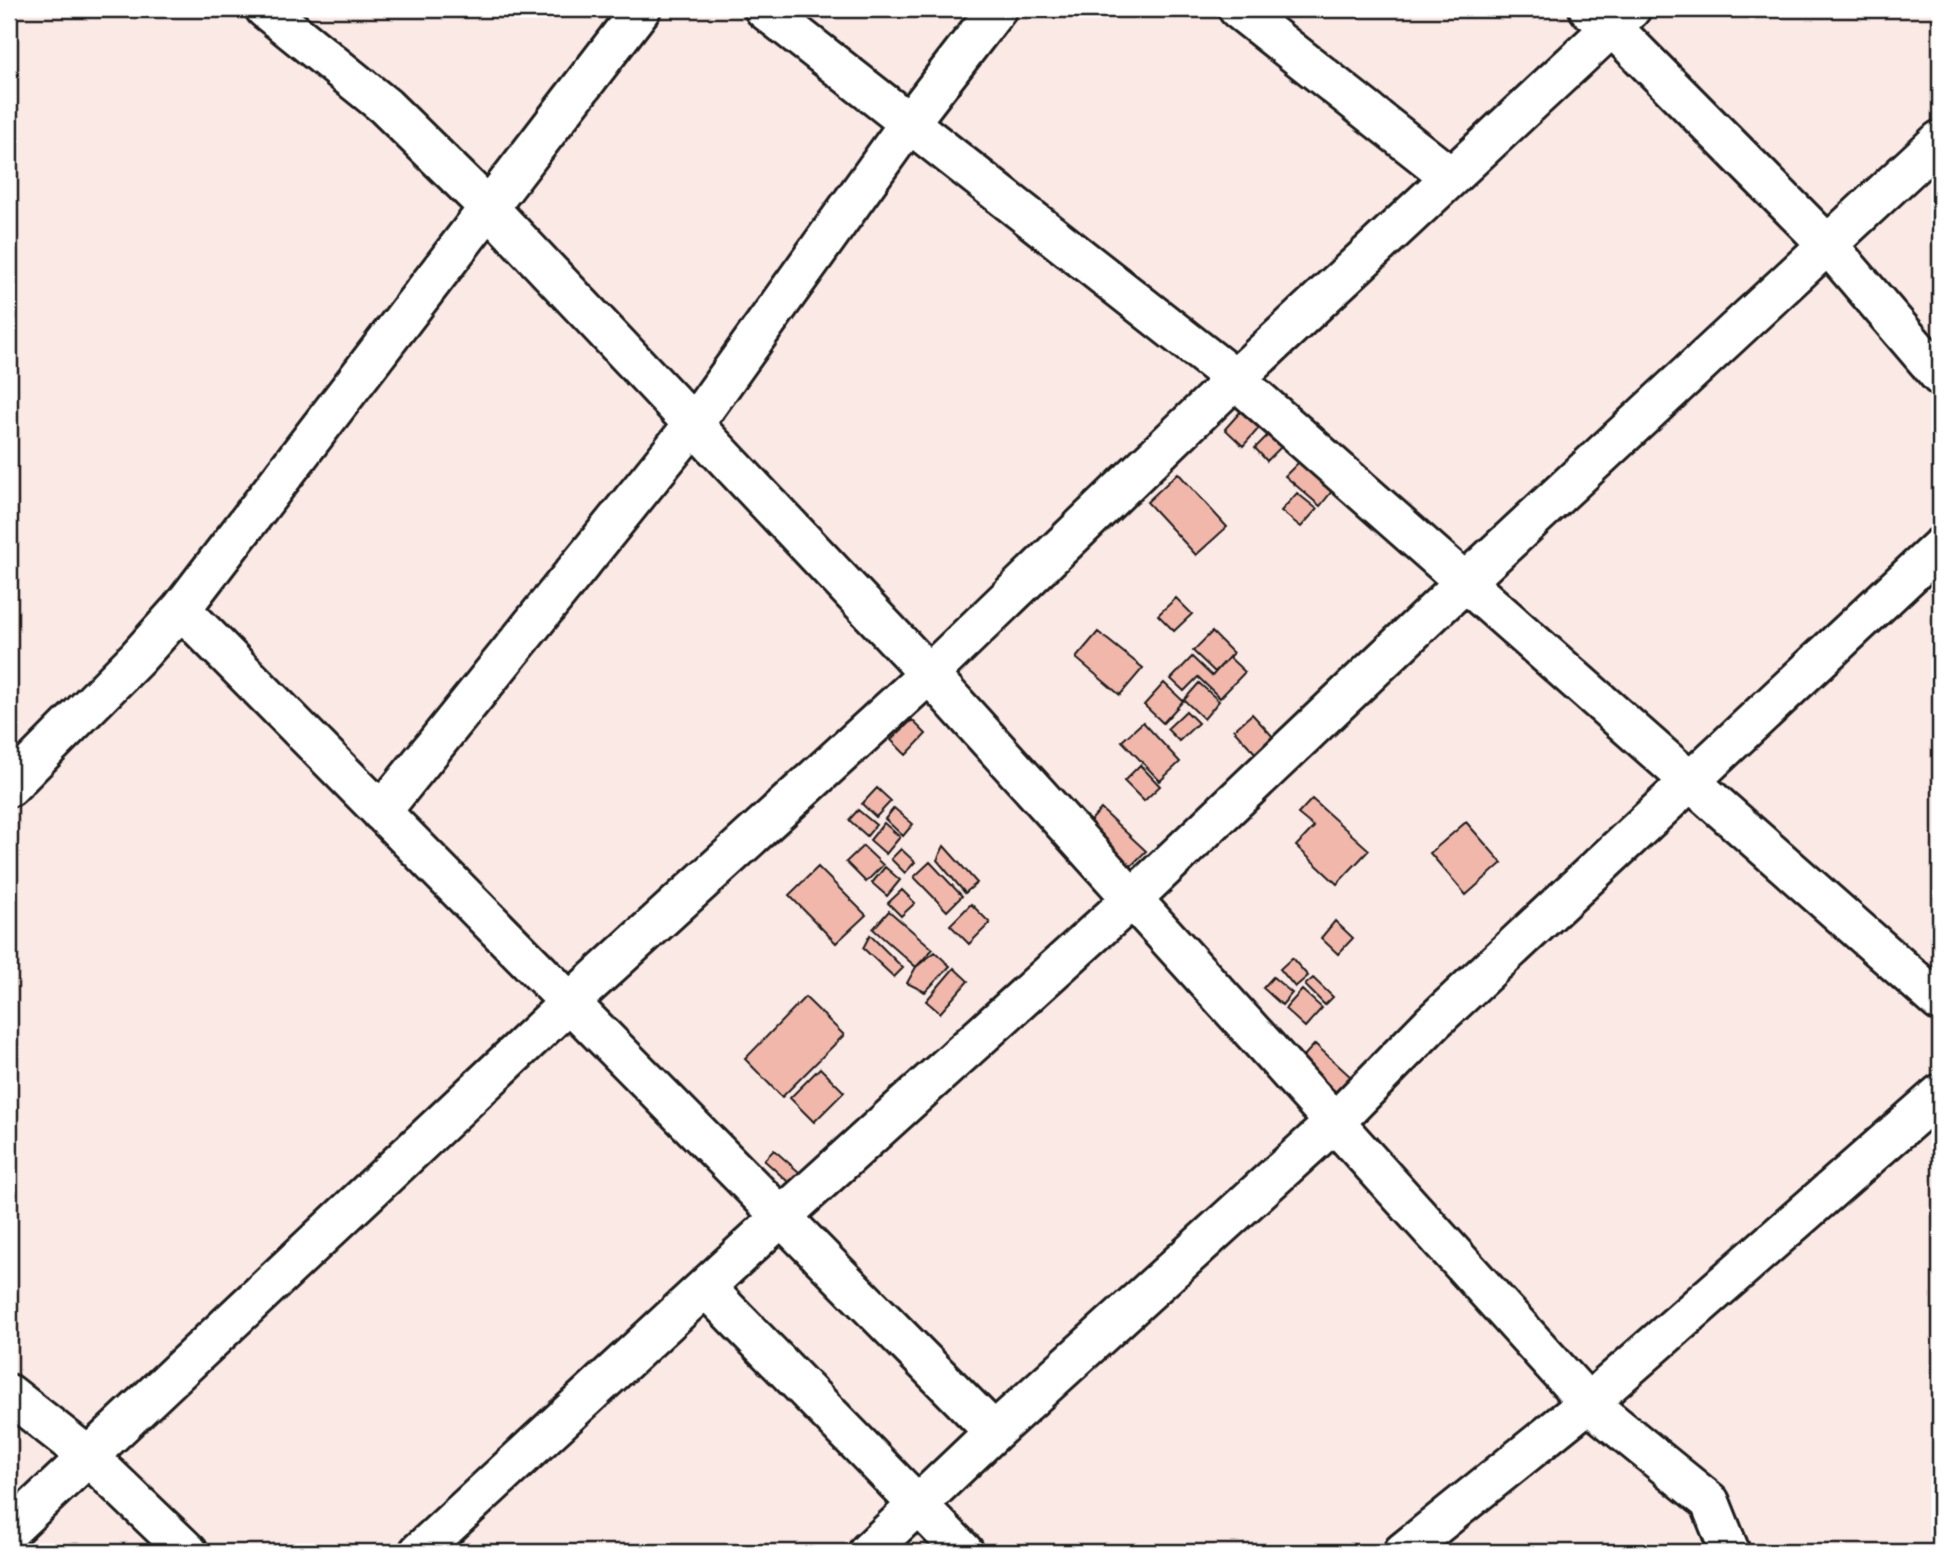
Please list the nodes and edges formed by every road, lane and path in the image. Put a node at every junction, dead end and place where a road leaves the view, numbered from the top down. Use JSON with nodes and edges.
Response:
{"nodes":[{"id":1,"x":265,"y":9,"type":"edge"},
{"id":2,"x":641,"y":9,"type":"edge"},
{"id":3,"x":764,"y":9,"type":"edge"},
{"id":4,"x":997,"y":9,"type":"edge"},
{"id":5,"x":1238,"y":9,"type":"edge"},
{"id":6,"x":1611,"y":15,"type":"edge"},
{"id":7,"x":909,"y":123,"type":"junction"},
{"id":8,"x":1940,"y":140,"type":"edge"},
{"id":9,"x":1451,"y":177,"type":"junction"},
{"id":10,"x":488,"y":207,"type":"junction"},
{"id":11,"x":1828,"y":245,"type":"junction"},
{"id":12,"x":1940,"y":376,"type":"edge"},
{"id":13,"x":1235,"y":379,"type":"junction"},
{"id":14,"x":693,"y":425,"type":"junction"},
{"id":15,"x":1940,"y":547,"type":"edge"},
{"id":16,"x":1465,"y":582,"type":"junction"},
{"id":17,"x":181,"y":609,"type":"junction"},
{"id":18,"x":929,"y":674,"type":"junction"},
{"id":19,"x":1690,"y":781,"type":"junction"},
{"id":20,"x":9,"y":787,"type":"edge"},
{"id":21,"x":381,"y":812,"type":"junction"},
{"id":22,"x":1132,"y":899,"type":"junction"},
{"id":23,"x":570,"y":1002,"type":"junction"},
{"id":24,"x":1940,"y":1002,"type":"edge"},
{"id":25,"x":1940,"y":1094,"type":"edge"},
{"id":26,"x":1335,"y":1122,"type":"junction"},
{"id":27,"x":781,"y":1217,"type":"junction"},
{"id":28,"x":706,"y":1288,"type":"junction"},
{"id":29,"x":9,"y":1394,"type":"edge"},
{"id":30,"x":1588,"y":1403,"type":"junction"},
{"id":31,"x":994,"y":1432,"type":"junction"},
{"id":32,"x":89,"y":1457,"type":"junction"},
{"id":33,"x":918,"y":1506,"type":"junction"},
{"id":34,"x":9,"y":1531,"type":"edge"},
{"id":35,"x":188,"y":1552,"type":"edge"},
{"id":36,"x":419,"y":1552,"type":"edge"},
{"id":37,"x":868,"y":1552,"type":"edge"},
{"id":38,"x":964,"y":1552,"type":"edge"},
{"id":39,"x":1403,"y":1552,"type":"edge"},
{"id":40,"x":1730,"y":1552,"type":"edge"}],
"edges":[{"from":1,"to":10,"type":"street"},
{"from":2,"to":10,"type":"street"},
{"from":3,"to":7,"type":"street"},
{"from":4,"to":7,"type":"street"},
{"from":5,"to":9,"type":"street"},
{"from":6,"to":9,"type":"street"},
{"from":6,"to":11,"type":"street"},
{"from":7,"to":13,"type":"street"},
{"from":7,"to":14,"type":"street"},
{"from":8,"to":11,"type":"street"},
{"from":9,"to":13,"type":"street"},
{"from":10,"to":14,"type":"street"},
{"from":10,"to":17,"type":"street"},
{"from":11,"to":12,"type":"street"},
{"from":11,"to":16,"type":"street"},
{"from":13,"to":16,"type":"street"},
{"from":13,"to":18,"type":"street"},
{"from":14,"to":18,"type":"street"},
{"from":14,"to":21,"type":"street"},
{"from":15,"to":19,"type":"street"},
{"from":16,"to":19,"type":"street"},
{"from":16,"to":22,"type":"street"},
{"from":17,"to":20,"type":"street"},
{"from":17,"to":21,"type":"street"},
{"from":18,"to":22,"type":"street"},
{"from":18,"to":23,"type":"street"},
{"from":19,"to":24,"type":"street"},
{"from":19,"to":26,"type":"street"},
{"from":21,"to":23,"type":"street"},
{"from":22,"to":26,"type":"street"},
{"from":22,"to":27,"type":"street"},
{"from":23,"to":27,"type":"street"},
{"from":23,"to":32,"type":"street"},
{"from":25,"to":30,"type":"street"},
{"from":26,"to":30,"type":"street"},
{"from":26,"to":31,"type":"street"},
{"from":27,"to":28,"type":"street"},
{"from":27,"to":31,"type":"street"},
{"from":28,"to":33,"type":"street"},
{"from":28,"to":36,"type":"street"},
{"from":29,"to":32,"type":"street"},
{"from":30,"to":39,"type":"street"},
{"from":30,"to":40,"type":"street"},
{"from":31,"to":33,"type":"street"},
{"from":32,"to":34,"type":"street"},
{"from":32,"to":35,"type":"street"},
{"from":33,"to":37,"type":"street"},
{"from":33,"to":38,"type":"street"}]}
